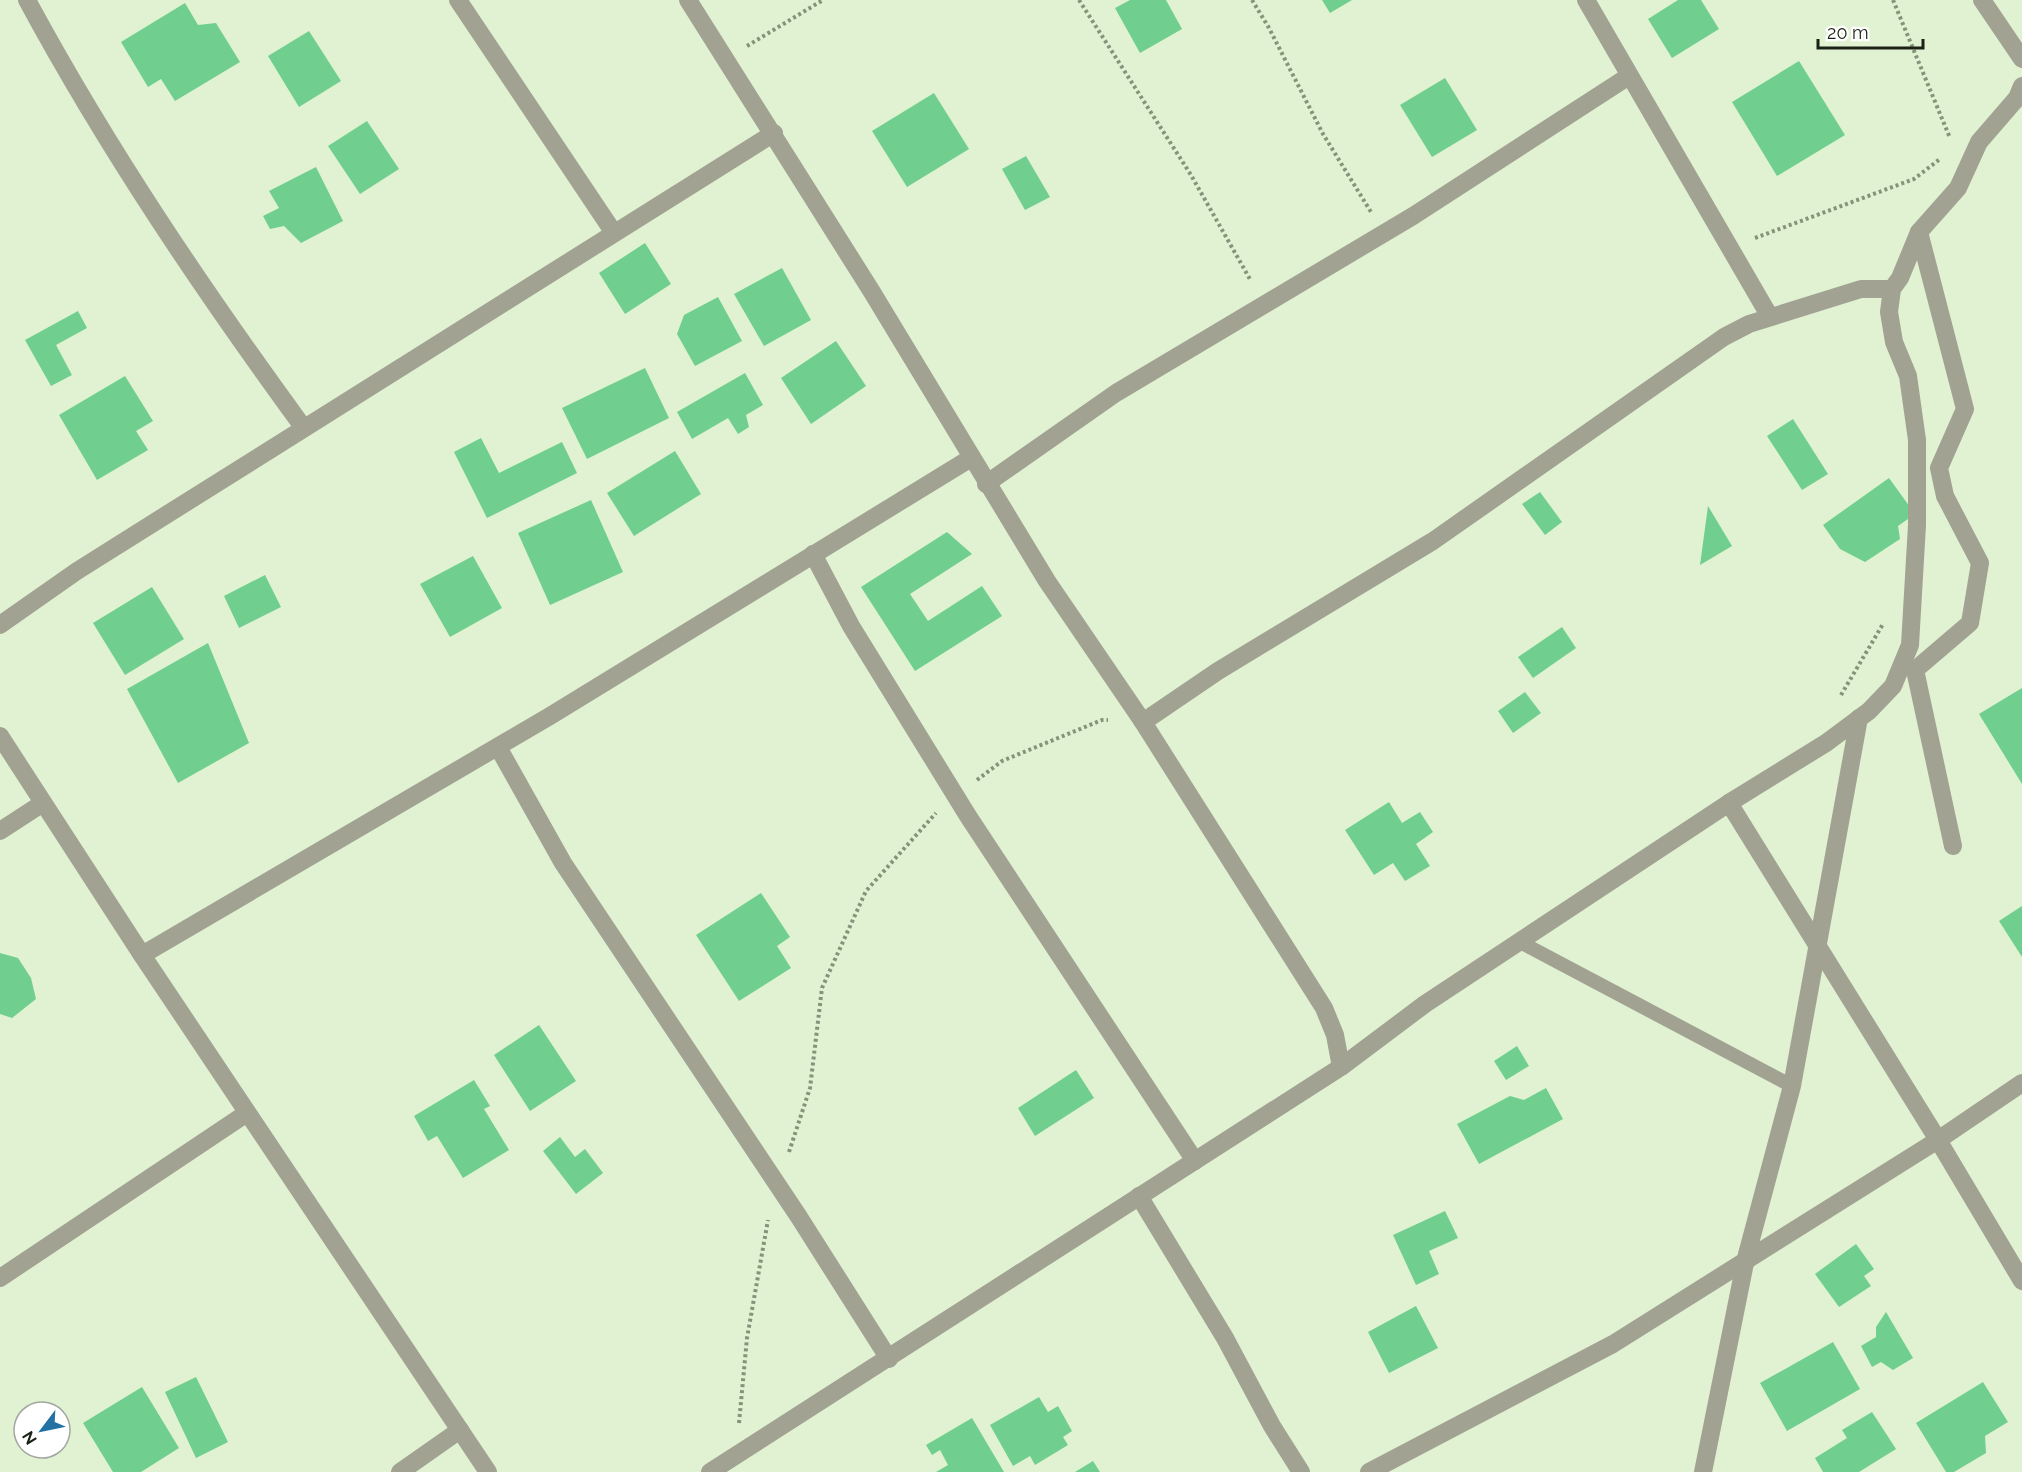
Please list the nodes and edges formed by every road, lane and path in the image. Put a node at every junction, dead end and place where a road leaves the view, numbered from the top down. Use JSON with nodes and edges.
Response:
{"nodes":[{"id":1,"x":27,"y":0,"type":"edge"},
{"id":2,"x":458,"y":0,"type":"edge"},
{"id":3,"x":688,"y":0,"type":"edge"},
{"id":4,"x":823,"y":0,"type":"edge"},
{"id":5,"x":1079,"y":0,"type":"edge"},
{"id":6,"x":1252,"y":0,"type":"edge"},
{"id":7,"x":1586,"y":0,"type":"edge"},
{"id":8,"x":1893,"y":0,"type":"edge"},
{"id":9,"x":1982,"y":0,"type":"edge"},
{"id":10,"x":726,"y":58,"type":"junction"},
{"id":11,"x":2022,"y":59,"type":"edge"},
{"id":12,"x":1629,"y":76,"type":"junction"},
{"id":13,"x":2022,"y":86,"type":"edge"},
{"id":14,"x":774,"y":133,"type":"junction"},
{"id":15,"x":1954,"y":148,"type":"dead end"},
{"id":16,"x":1946,"y":154,"type":"dead end"},
{"id":17,"x":1919,"y":232,"type":"junction"},
{"id":18,"x":614,"y":233,"type":"junction"},
{"id":19,"x":1385,"y":233,"type":"junction"},
{"id":20,"x":1731,"y":247,"type":"junction"},
{"id":21,"x":1892,"y":289,"type":"junction"},
{"id":22,"x":1265,"y":305,"type":"junction"},
{"id":23,"x":1770,"y":317,"type":"junction"},
{"id":24,"x":303,"y":427,"type":"junction"},
{"id":25,"x":971,"y":458,"type":"junction"},
{"id":26,"x":986,"y":484,"type":"junction"},
{"id":27,"x":813,"y":554,"type":"junction"},
{"id":28,"x":1887,"y":617,"type":"dead end"},
{"id":29,"x":0,"y":625,"type":"edge"},
{"id":30,"x":1836,"y":705,"type":"dead end"},
{"id":31,"x":1859,"y":718,"type":"junction"},
{"id":32,"x":1143,"y":722,"type":"junction"},
{"id":33,"x":0,"y":736,"type":"edge"},
{"id":34,"x":498,"y":747,"type":"junction"},
{"id":35,"x":956,"y":796,"type":"junction"},
{"id":36,"x":44,"y":802,"type":"junction"},
{"id":37,"x":1728,"y":803,"type":"junction"},
{"id":38,"x":0,"y":831,"type":"edge"},
{"id":39,"x":1953,"y":846,"type":"dead end"},
{"id":40,"x":1520,"y":942,"type":"junction"},
{"id":41,"x":1819,"y":948,"type":"junction"},
{"id":42,"x":142,"y":955,"type":"junction"},
{"id":43,"x":1341,"y":1067,"type":"junction"},
{"id":44,"x":2022,"y":1083,"type":"edge"},
{"id":45,"x":1792,"y":1086,"type":"junction"},
{"id":46,"x":247,"y":1113,"type":"junction"},
{"id":47,"x":1938,"y":1140,"type":"junction"},
{"id":48,"x":1195,"y":1161,"type":"junction"},
{"id":49,"x":778,"y":1187,"type":"junction"},
{"id":50,"x":1139,"y":1196,"type":"junction"},
{"id":51,"x":1746,"y":1258,"type":"junction"},
{"id":52,"x":0,"y":1278,"type":"edge"},
{"id":53,"x":2022,"y":1281,"type":"edge"},
{"id":54,"x":889,"y":1359,"type":"junction"},
{"id":55,"x":460,"y":1431,"type":"junction"},
{"id":56,"x":735,"y":1456,"type":"junction"},
{"id":57,"x":400,"y":1472,"type":"edge"},
{"id":58,"x":488,"y":1472,"type":"edge"},
{"id":59,"x":710,"y":1472,"type":"edge"},
{"id":60,"x":1301,"y":1472,"type":"edge"},
{"id":61,"x":1369,"y":1472,"type":"edge"},
{"id":62,"x":1703,"y":1472,"type":"edge"}],
"edges":[{"from":1,"to":24,"type":"street"},
{"from":2,"to":18,"type":"street"},
{"from":3,"to":10,"type":"street"},
{"from":4,"to":10,"type":"path"},
{"from":5,"to":22,"type":"path"},
{"from":6,"to":19,"type":"path"},
{"from":7,"to":12,"type":"street"},
{"from":8,"to":15,"type":"path"},
{"from":9,"to":11,"type":"street"},
{"from":10,"to":14,"type":"street"},
{"from":12,"to":19,"type":"street"},
{"from":12,"to":20,"type":"street"},
{"from":13,"to":17,"type":"street"},
{"from":14,"to":18,"type":"street"},
{"from":14,"to":25,"type":"street"},
{"from":16,"to":20,"type":"path"},
{"from":17,"to":21,"type":"street"},
{"from":17,"to":39,"type":"street"},
{"from":18,"to":24,"type":"street"},
{"from":19,"to":22,"type":"street"},
{"from":20,"to":23,"type":"street"},
{"from":21,"to":23,"type":"street"},
{"from":21,"to":31,"type":"street"},
{"from":22,"to":26,"type":"street"},
{"from":23,"to":32,"type":"street"},
{"from":24,"to":29,"type":"street"},
{"from":25,"to":26,"type":"street"},
{"from":25,"to":27,"type":"street"},
{"from":26,"to":32,"type":"street"},
{"from":27,"to":34,"type":"street"},
{"from":27,"to":35,"type":"street"},
{"from":28,"to":30,"type":"path"},
{"from":31,"to":37,"type":"street"},
{"from":31,"to":41,"type":"street"},
{"from":32,"to":35,"type":"path"},
{"from":32,"to":43,"type":"street"},
{"from":33,"to":36,"type":"street"},
{"from":34,"to":42,"type":"street"},
{"from":34,"to":49,"type":"street"},
{"from":35,"to":48,"type":"street"},
{"from":35,"to":49,"type":"path"},
{"from":36,"to":38,"type":"street"},
{"from":36,"to":42,"type":"street"},
{"from":37,"to":40,"type":"street"},
{"from":37,"to":41,"type":"street"},
{"from":40,"to":43,"type":"street"},
{"from":40,"to":45,"type":"lane"},
{"from":41,"to":45,"type":"street"},
{"from":41,"to":47,"type":"street"},
{"from":42,"to":46,"type":"street"},
{"from":43,"to":48,"type":"street"},
{"from":44,"to":47,"type":"street"},
{"from":45,"to":51,"type":"street"},
{"from":46,"to":52,"type":"street"},
{"from":46,"to":55,"type":"street"},
{"from":47,"to":51,"type":"street"},
{"from":47,"to":53,"type":"street"},
{"from":48,"to":50,"type":"street"},
{"from":49,"to":54,"type":"street"},
{"from":49,"to":56,"type":"path"},
{"from":50,"to":54,"type":"street"},
{"from":50,"to":60,"type":"street"},
{"from":51,"to":61,"type":"street"},
{"from":51,"to":62,"type":"street"},
{"from":54,"to":56,"type":"street"},
{"from":55,"to":57,"type":"street"},
{"from":55,"to":58,"type":"street"},
{"from":56,"to":59,"type":"street"}]}
